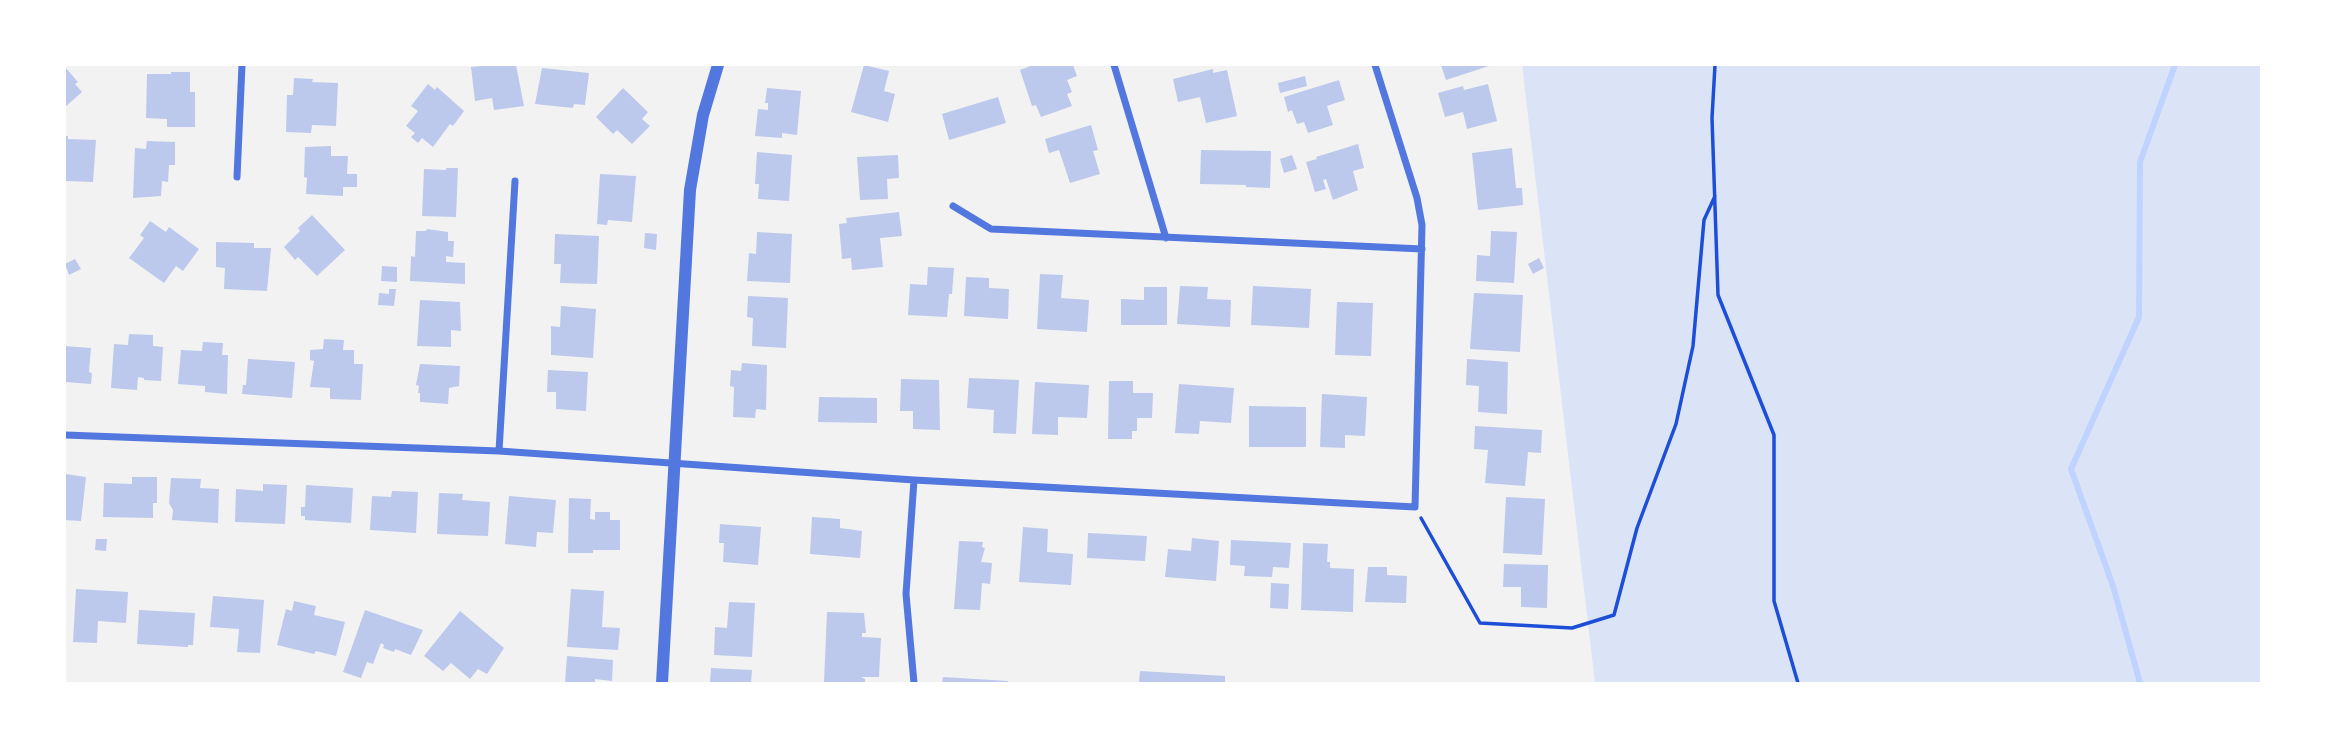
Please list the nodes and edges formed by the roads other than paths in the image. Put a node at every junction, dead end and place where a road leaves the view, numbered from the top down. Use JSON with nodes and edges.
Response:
{"nodes":[{"id":1,"x":242,"y":65,"type":"edge"},
{"id":2,"x":718,"y":65,"type":"edge"},
{"id":3,"x":1114,"y":65,"type":"edge"},
{"id":4,"x":1375,"y":65,"type":"edge"},
{"id":5,"x":237,"y":177,"type":"dead end"},
{"id":6,"x":515,"y":181,"type":"dead end"},
{"id":7,"x":953,"y":206,"type":"dead end"},
{"id":8,"x":1166,"y":238,"type":"junction"},
{"id":9,"x":1422,"y":249,"type":"junction"},
{"id":10,"x":65,"y":435,"type":"edge"},
{"id":11,"x":499,"y":451,"type":"junction"},
{"id":12,"x":676,"y":463,"type":"junction"},
{"id":13,"x":914,"y":480,"type":"junction"},
{"id":14,"x":662,"y":683,"type":"edge"},
{"id":15,"x":915,"y":683,"type":"edge"}],
"edges":[{"from":1,"to":5,"type":"street"},
{"from":2,"to":12,"type":"street"},
{"from":3,"to":8,"type":"street"},
{"from":4,"to":9,"type":"street"},
{"from":6,"to":11,"type":"street"},
{"from":7,"to":8,"type":"street"},
{"from":8,"to":9,"type":"street"},
{"from":9,"to":13,"type":"street"},
{"from":10,"to":11,"type":"street"},
{"from":11,"to":12,"type":"street"},
{"from":12,"to":13,"type":"street"},
{"from":12,"to":14,"type":"street"},
{"from":13,"to":15,"type":"street"}]}
